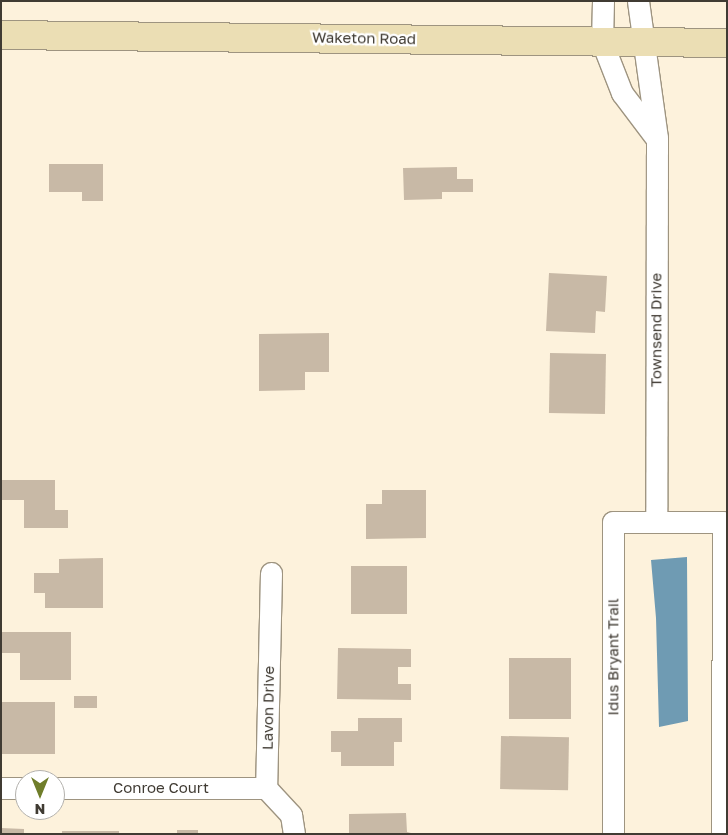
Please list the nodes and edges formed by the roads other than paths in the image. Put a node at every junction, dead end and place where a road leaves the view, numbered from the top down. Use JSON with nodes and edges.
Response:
{"nodes":[{"id":1,"x":602,"y":1,"type":"edge"},
{"id":2,"x":638,"y":1,"type":"edge"},
{"id":3,"x":1,"y":35,"type":"edge"},
{"id":4,"x":602,"y":42,"type":"junction"},
{"id":5,"x":643,"y":43,"type":"junction"},
{"id":6,"x":727,"y":43,"type":"edge"},
{"id":7,"x":657,"y":138,"type":"junction"},
{"id":8,"x":656,"y":522,"type":"junction"},
{"id":9,"x":271,"y":573,"type":"dead end"},
{"id":10,"x":1,"y":788,"type":"edge"},
{"id":11,"x":15,"y":788,"type":"edge"},
{"id":12,"x":65,"y":788,"type":"edge"},
{"id":13,"x":266,"y":788,"type":"junction"},
{"id":14,"x":294,"y":834,"type":"edge"},
{"id":15,"x":613,"y":834,"type":"edge"},
{"id":16,"x":722,"y":834,"type":"edge"}],
"edges":[{"from":1,"to":4,"type":"street"},
{"from":2,"to":5,"type":"street","name":"Townsend Drive"},
{"from":3,"to":4,"type":"street","name":"Waketon Road"},
{"from":4,"to":5,"type":"street","name":"Waketon Road"},
{"from":4,"to":7,"type":"street"},
{"from":5,"to":6,"type":"street","name":"Waketon Road"},
{"from":5,"to":7,"type":"street","name":"Townsend Drive"},
{"from":7,"to":8,"type":"street","name":"Townsend Drive"},
{"from":8,"to":15,"type":"street","name":"Idus Bryant Trail"},
{"from":8,"to":16,"type":"street"},
{"from":9,"to":13,"type":"street","name":"Lavon Drive"},
{"from":10,"to":11,"type":"street"},
{"from":12,"to":13,"type":"street","name":"Conroe Court"},
{"from":13,"to":14,"type":"street"}]}
